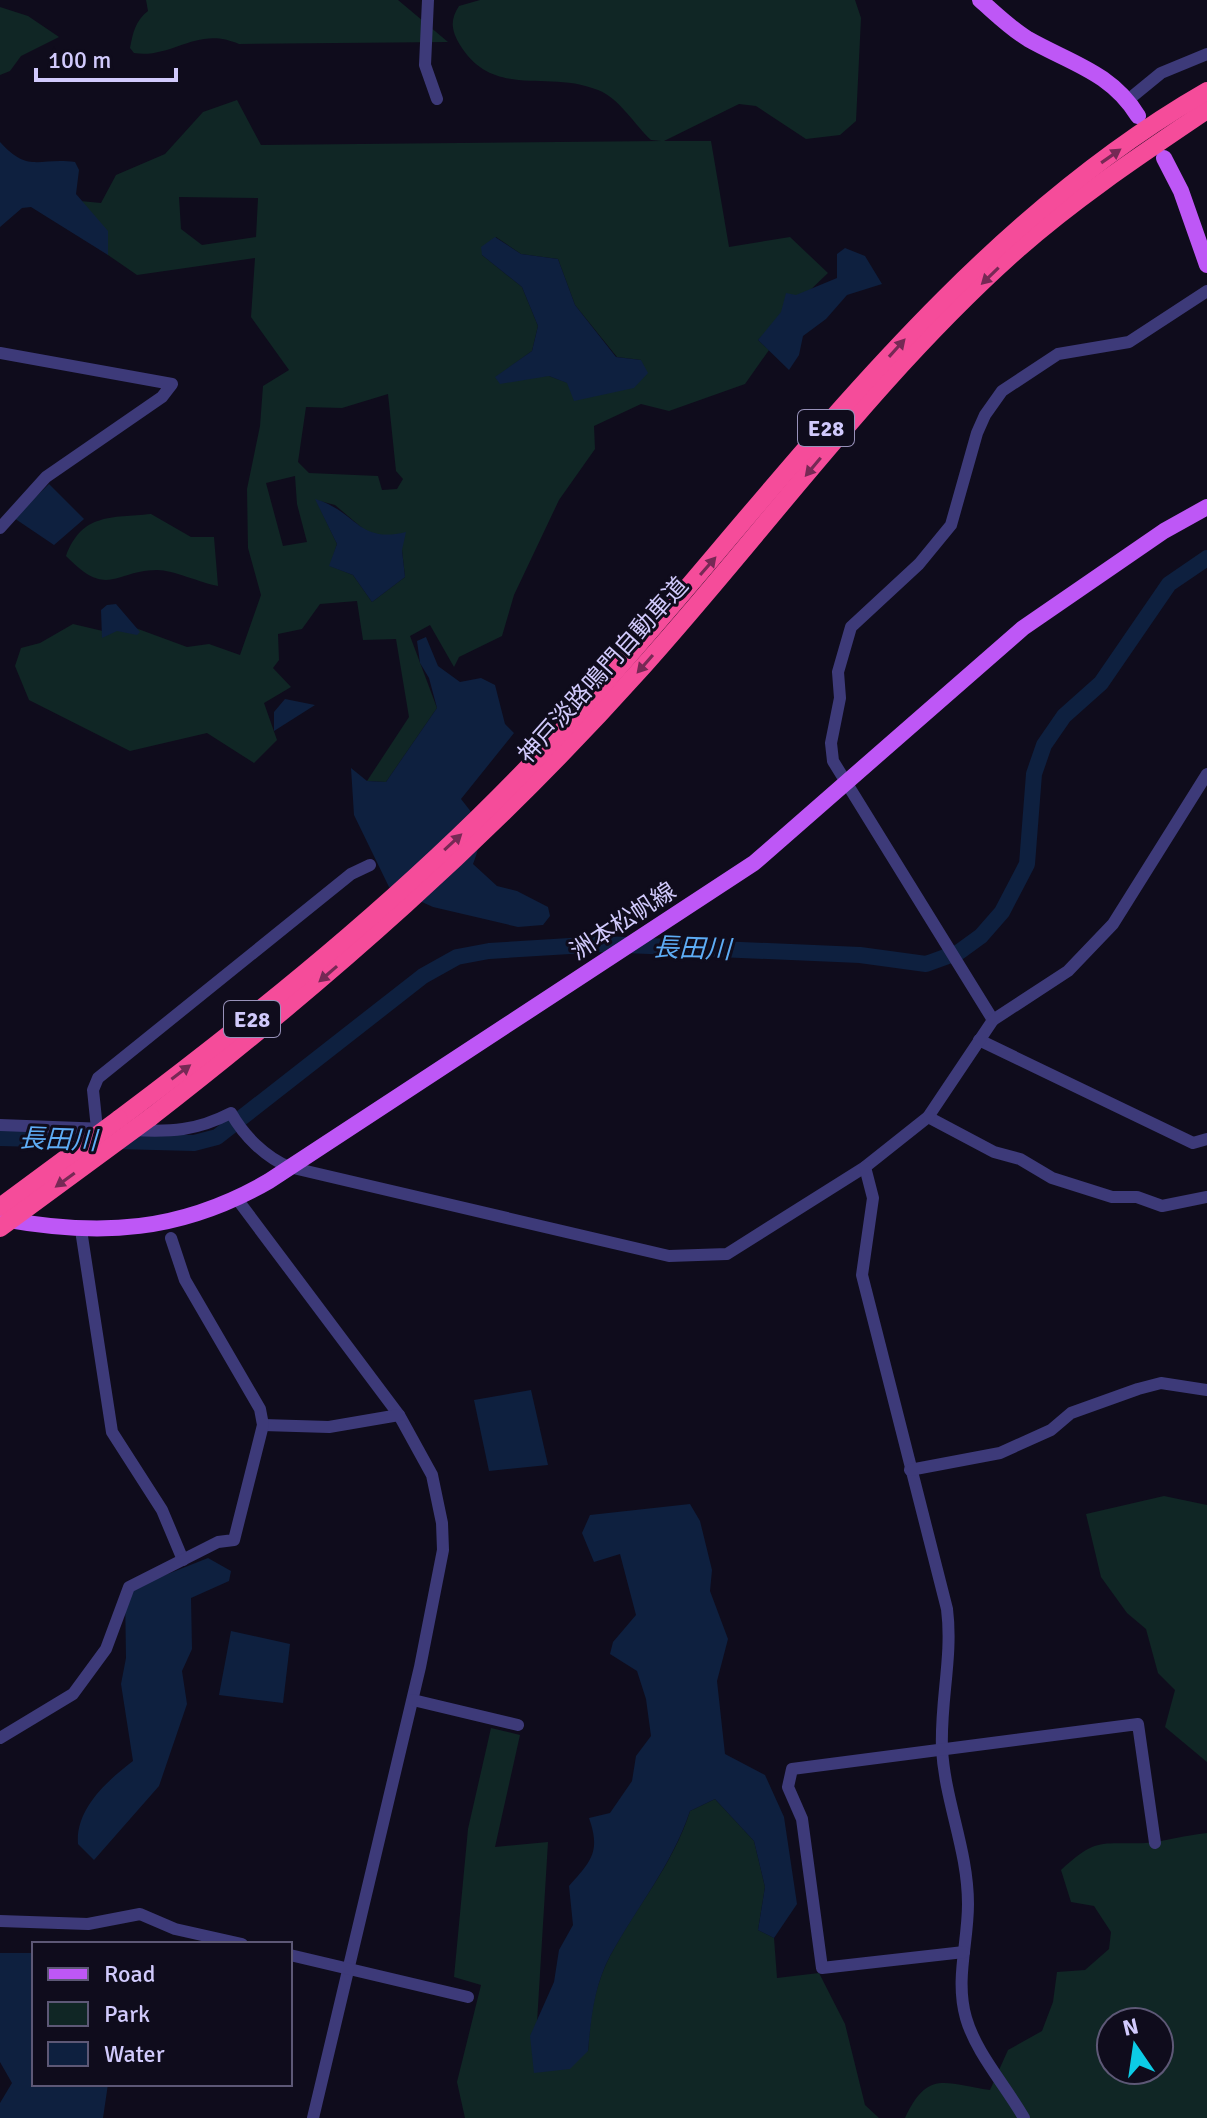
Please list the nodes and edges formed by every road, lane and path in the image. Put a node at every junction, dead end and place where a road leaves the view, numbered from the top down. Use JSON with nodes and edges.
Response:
{"nodes":[{"id":1,"x":428,"y":0,"type":"edge"},
{"id":2,"x":980,"y":0,"type":"edge"},
{"id":3,"x":1207,"y":54,"type":"edge"},
{"id":4,"x":1207,"y":91,"type":"edge"},
{"id":5,"x":437,"y":99,"type":"dead end"},
{"id":6,"x":1128,"y":100,"type":"junction"},
{"id":7,"x":1207,"y":110,"type":"edge"},
{"id":8,"x":1138,"y":116,"type":"dead end"},
{"id":9,"x":1164,"y":158,"type":"dead end"},
{"id":10,"x":1207,"y":265,"type":"edge"},
{"id":11,"x":1207,"y":291,"type":"edge"},
{"id":12,"x":0,"y":353,"type":"edge"},
{"id":13,"x":1207,"y":507,"type":"edge"},
{"id":14,"x":0,"y":528,"type":"edge"},
{"id":15,"x":1207,"y":774,"type":"edge"},
{"id":16,"x":847,"y":785,"type":"junction"},
{"id":17,"x":492,"y":815,"type":"junction"},
{"id":18,"x":370,"y":865,"type":"dead end"},
{"id":19,"x":383,"y":918,"type":"junction"},
{"id":20,"x":993,"y":1020,"type":"junction"},
{"id":21,"x":979,"y":1040,"type":"junction"},
{"id":22,"x":928,"y":1117,"type":"junction"},
{"id":23,"x":0,"y":1125,"type":"edge"},
{"id":24,"x":97,"y":1129,"type":"junction"},
{"id":25,"x":1207,"y":1139,"type":"edge"},
{"id":26,"x":289,"y":1167,"type":"junction"},
{"id":27,"x":865,"y":1167,"type":"junction"},
{"id":28,"x":1207,"y":1197,"type":"edge"},
{"id":29,"x":237,"y":1199,"type":"junction"},
{"id":30,"x":0,"y":1207,"type":"edge"},
{"id":31,"x":0,"y":1219,"type":"edge"},
{"id":32,"x":0,"y":1228,"type":"edge"},
{"id":33,"x":81,"y":1230,"type":"junction"},
{"id":34,"x":171,"y":1238,"type":"dead end"},
{"id":35,"x":1207,"y":1390,"type":"edge"},
{"id":36,"x":399,"y":1415,"type":"junction"},
{"id":37,"x":263,"y":1425,"type":"junction"},
{"id":38,"x":910,"y":1470,"type":"junction"},
{"id":39,"x":183,"y":1560,"type":"junction"},
{"id":40,"x":413,"y":1700,"type":"junction"},
{"id":41,"x":518,"y":1725,"type":"dead end"},
{"id":42,"x":0,"y":1738,"type":"edge"},
{"id":43,"x":942,"y":1747,"type":"junction"},
{"id":44,"x":1155,"y":1843,"type":"dead end"},
{"id":45,"x":0,"y":1921,"type":"edge"},
{"id":46,"x":233,"y":1942,"type":"edge"},
{"id":47,"x":964,"y":1952,"type":"junction"},
{"id":48,"x":292,"y":1955,"type":"edge"},
{"id":49,"x":349,"y":1968,"type":"junction"},
{"id":50,"x":468,"y":1997,"type":"dead end"},
{"id":51,"x":313,"y":2118,"type":"edge"},
{"id":52,"x":1024,"y":2118,"type":"edge"}],
"edges":[{"from":1,"to":5,"type":"street"},
{"from":2,"to":6,"type":"main road"},
{"from":3,"to":6,"type":"street"},
{"from":17,"to":4,"type":"highway","name":"神戸淡路鳴門自動車道","number":"E28","one_way":true},
{"from":6,"to":8,"type":"main road"},
{"from":7,"to":17,"type":"highway","name":"神戸淡路鳴門自動車道","number":"E28","one_way":true},
{"from":9,"to":10,"type":"main road"},
{"from":11,"to":16,"type":"street"},
{"from":12,"to":14,"type":"street"},
{"from":13,"to":16,"type":"main road","name":"洲本松帆線"},
{"from":15,"to":20,"type":"street"},
{"from":16,"to":20,"type":"street"},
{"from":16,"to":26,"type":"main road","name":"洲本松帆線"},
{"from":17,"to":19,"type":"highway","name":"神戸淡路鳴門自動車道","number":"E28"},
{"from":18,"to":24,"type":"street"},
{"from":30,"to":19,"type":"highway","name":"神戸淡路鳴門自動車道","number":"E28","one_way":true,"bridge":true},
{"from":19,"to":32,"type":"highway","name":"神戸淡路鳴門自動車道","number":"E28","one_way":true,"bridge":true},
{"from":20,"to":21,"type":"street"},
{"from":21,"to":22,"type":"street"},
{"from":21,"to":25,"type":"street"},
{"from":22,"to":27,"type":"street"},
{"from":22,"to":28,"type":"street"},
{"from":23,"to":24,"type":"street"},
{"from":24,"to":26,"type":"street"},
{"from":26,"to":27,"type":"street"},
{"from":26,"to":29,"type":"main road","name":"洲本松帆線"},
{"from":27,"to":38,"type":"street"},
{"from":29,"to":33,"type":"main road","name":"洲本松帆線"},
{"from":29,"to":36,"type":"street"},
{"from":31,"to":33,"type":"main road","name":"洲本松帆線"},
{"from":33,"to":39,"type":"street"},
{"from":34,"to":37,"type":"street"},
{"from":35,"to":38,"type":"street"},
{"from":36,"to":37,"type":"street"},
{"from":36,"to":40,"type":"street"},
{"from":37,"to":39,"type":"street"},
{"from":38,"to":43,"type":"street"},
{"from":39,"to":42,"type":"street"},
{"from":40,"to":41,"type":"street"},
{"from":40,"to":49,"type":"street"},
{"from":43,"to":44,"type":"street"},
{"from":43,"to":47,"type":"street"},
{"from":43,"to":47,"type":"street"},
{"from":45,"to":46,"type":"street"},
{"from":47,"to":52,"type":"street"},
{"from":48,"to":49,"type":"street"},
{"from":49,"to":50,"type":"street"},
{"from":49,"to":51,"type":"street"}]}
